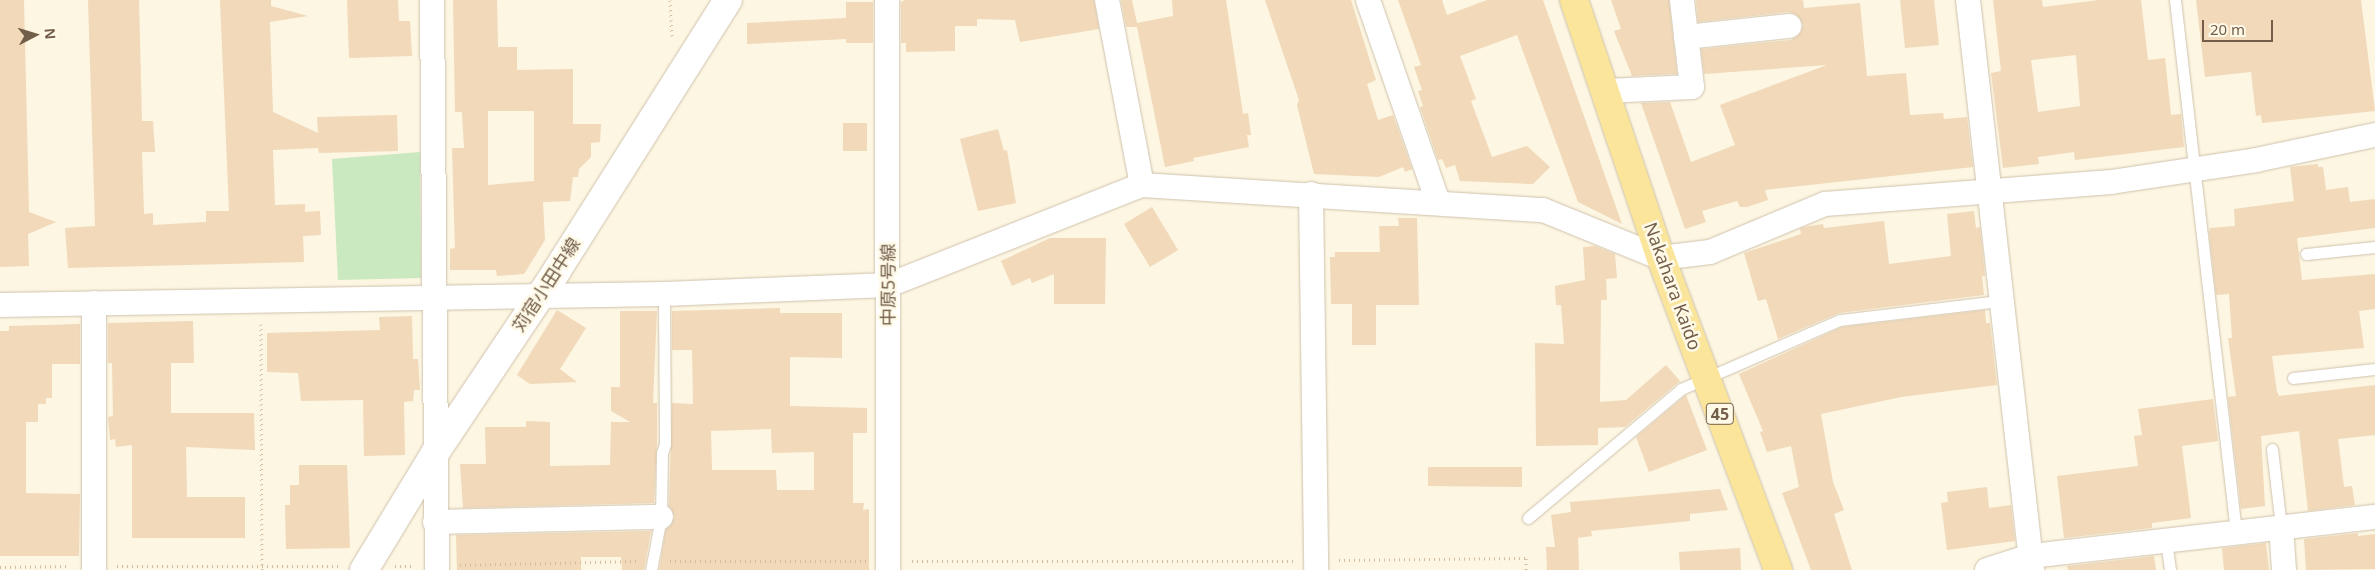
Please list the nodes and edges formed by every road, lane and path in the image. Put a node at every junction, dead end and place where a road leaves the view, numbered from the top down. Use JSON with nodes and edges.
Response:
{"nodes":[{"id":1,"x":432,"y":0,"type":"edge"},
{"id":2,"x":670,"y":0,"type":"edge"},
{"id":3,"x":728,"y":0,"type":"edge"},
{"id":4,"x":887,"y":0,"type":"edge"},
{"id":5,"x":1107,"y":0,"type":"edge"},
{"id":6,"x":1368,"y":0,"type":"edge"},
{"id":7,"x":1574,"y":0,"type":"edge"},
{"id":8,"x":1682,"y":0,"type":"edge"},
{"id":9,"x":1968,"y":0,"type":"edge"},
{"id":10,"x":2175,"y":0,"type":"edge"},
{"id":11,"x":1789,"y":26,"type":"dead end"},
{"id":12,"x":1686,"y":37,"type":"junction"},
{"id":13,"x":672,"y":48,"type":"dead end"},
{"id":14,"x":1606,"y":92,"type":"junction"},
{"id":15,"x":2375,"y":135,"type":"edge"},
{"id":16,"x":2193,"y":169,"type":"junction"},
{"id":17,"x":1142,"y":185,"type":"junction"},
{"id":18,"x":1990,"y":191,"type":"junction"},
{"id":19,"x":1311,"y":194,"type":"junction"},
{"id":20,"x":1438,"y":202,"type":"junction"},
{"id":21,"x":2375,"y":247,"type":"edge"},
{"id":22,"x":2306,"y":254,"type":"dead end"},
{"id":23,"x":1661,"y":258,"type":"junction"},
{"id":24,"x":889,"y":285,"type":"junction"},
{"id":25,"x":541,"y":294,"type":"junction"},
{"id":26,"x":664,"y":294,"type":"junction"},
{"id":27,"x":435,"y":297,"type":"junction"},
{"id":28,"x":260,"y":301,"type":"junction"},
{"id":29,"x":2000,"y":301,"type":"junction"},
{"id":30,"x":94,"y":303,"type":"junction"},
{"id":31,"x":0,"y":305,"type":"edge"},
{"id":32,"x":2375,"y":369,"type":"edge"},
{"id":33,"x":1706,"y":378,"type":"junction"},
{"id":34,"x":2293,"y":378,"type":"dead end"},
{"id":35,"x":2272,"y":449,"type":"dead end"},
{"id":36,"x":435,"y":453,"type":"junction"},
{"id":37,"x":661,"y":517,"type":"junction"},
{"id":38,"x":2375,"y":517,"type":"edge"},
{"id":39,"x":1528,"y":518,"type":"dead end"},
{"id":40,"x":436,"y":522,"type":"junction"},
{"id":41,"x":2281,"y":527,"type":"junction"},
{"id":42,"x":2236,"y":532,"type":"junction"},
{"id":43,"x":2166,"y":541,"type":"junction"},
{"id":44,"x":2032,"y":563,"type":"edge"},
{"id":45,"x":262,"y":564,"type":"junction"},
{"id":46,"x":1316,"y":565,"type":"edge"},
{"id":47,"x":651,"y":566,"type":"edge"},
{"id":48,"x":888,"y":566,"type":"edge"},
{"id":49,"x":0,"y":567,"type":"edge"},
{"id":50,"x":367,"y":567,"type":"edge"},
{"id":51,"x":94,"y":568,"type":"edge"},
{"id":52,"x":436,"y":568,"type":"edge"},
{"id":53,"x":262,"y":570,"type":"edge"},
{"id":54,"x":1526,"y":570,"type":"edge"},
{"id":55,"x":1778,"y":570,"type":"edge"},
{"id":56,"x":1987,"y":570,"type":"edge"},
{"id":57,"x":2170,"y":570,"type":"edge"},
{"id":58,"x":2284,"y":570,"type":"edge"}],
"edges":[{"from":1,"to":27,"type":"street"},
{"from":2,"to":13,"type":"path"},
{"from":3,"to":25,"type":"street","name":"苅宿小田中線"},
{"from":4,"to":24,"type":"street","name":"中原5号線"},
{"from":5,"to":17,"type":"street"},
{"from":6,"to":20,"type":"street"},
{"from":7,"to":14,"type":"main road","name":"Nakahara Kaido","number":"45"},
{"from":8,"to":12,"type":"street"},
{"from":9,"to":18,"type":"street"},
{"from":10,"to":16,"type":"lane"},
{"from":11,"to":12,"type":"street"},
{"from":12,"to":14,"type":"street"},
{"from":14,"to":23,"type":"main road","name":"Nakahara Kaido","number":"45"},
{"from":15,"to":16,"type":"street"},
{"from":16,"to":18,"type":"street"},
{"from":16,"to":42,"type":"lane"},
{"from":17,"to":19,"type":"street"},
{"from":17,"to":24,"type":"street"},
{"from":18,"to":23,"type":"street"},
{"from":18,"to":29,"type":"street"},
{"from":19,"to":20,"type":"street"},
{"from":19,"to":46,"type":"street"},
{"from":20,"to":23,"type":"street"},
{"from":21,"to":22,"type":"lane"},
{"from":23,"to":33,"type":"main road","name":"Nakahara Kaido","number":"45"},
{"from":24,"to":26,"type":"street"},
{"from":24,"to":48,"type":"street","name":"中原5号線"},
{"from":25,"to":26,"type":"street"},
{"from":25,"to":27,"type":"street"},
{"from":25,"to":36,"type":"street","name":"苅宿小田中線"},
{"from":26,"to":37,"type":"lane"},
{"from":27,"to":28,"type":"street"},
{"from":27,"to":36,"type":"street"},
{"from":28,"to":30,"type":"street"},
{"from":28,"to":45,"type":"path"},
{"from":29,"to":33,"type":"lane"},
{"from":29,"to":44,"type":"street"},
{"from":30,"to":31,"type":"street"},
{"from":30,"to":51,"type":"street"},
{"from":32,"to":34,"type":"lane"},
{"from":33,"to":39,"type":"lane"},
{"from":33,"to":55,"type":"main road","name":"Nakahara Kaido","number":"45"},
{"from":35,"to":41,"type":"lane"},
{"from":36,"to":40,"type":"street"},
{"from":36,"to":50,"type":"street","name":"苅宿小田中線"},
{"from":37,"to":40,"type":"street"},
{"from":37,"to":47,"type":"lane"},
{"from":38,"to":41,"type":"street"},
{"from":40,"to":52,"type":"street"},
{"from":41,"to":42,"type":"street"},
{"from":41,"to":58,"type":"street"},
{"from":42,"to":43,"type":"street"},
{"from":43,"to":44,"type":"street"},
{"from":43,"to":57,"type":"lane"},
{"from":44,"to":56,"type":"street"},
{"from":45,"to":50,"type":"path"},
{"from":45,"to":51,"type":"path"},
{"from":45,"to":53,"type":"path"},
{"from":46,"to":48,"type":"path"},
{"from":46,"to":54,"type":"path"},
{"from":47,"to":48,"type":"path"},
{"from":47,"to":52,"type":"path"},
{"from":49,"to":51,"type":"path"},
{"from":50,"to":52,"type":"path"}]}
